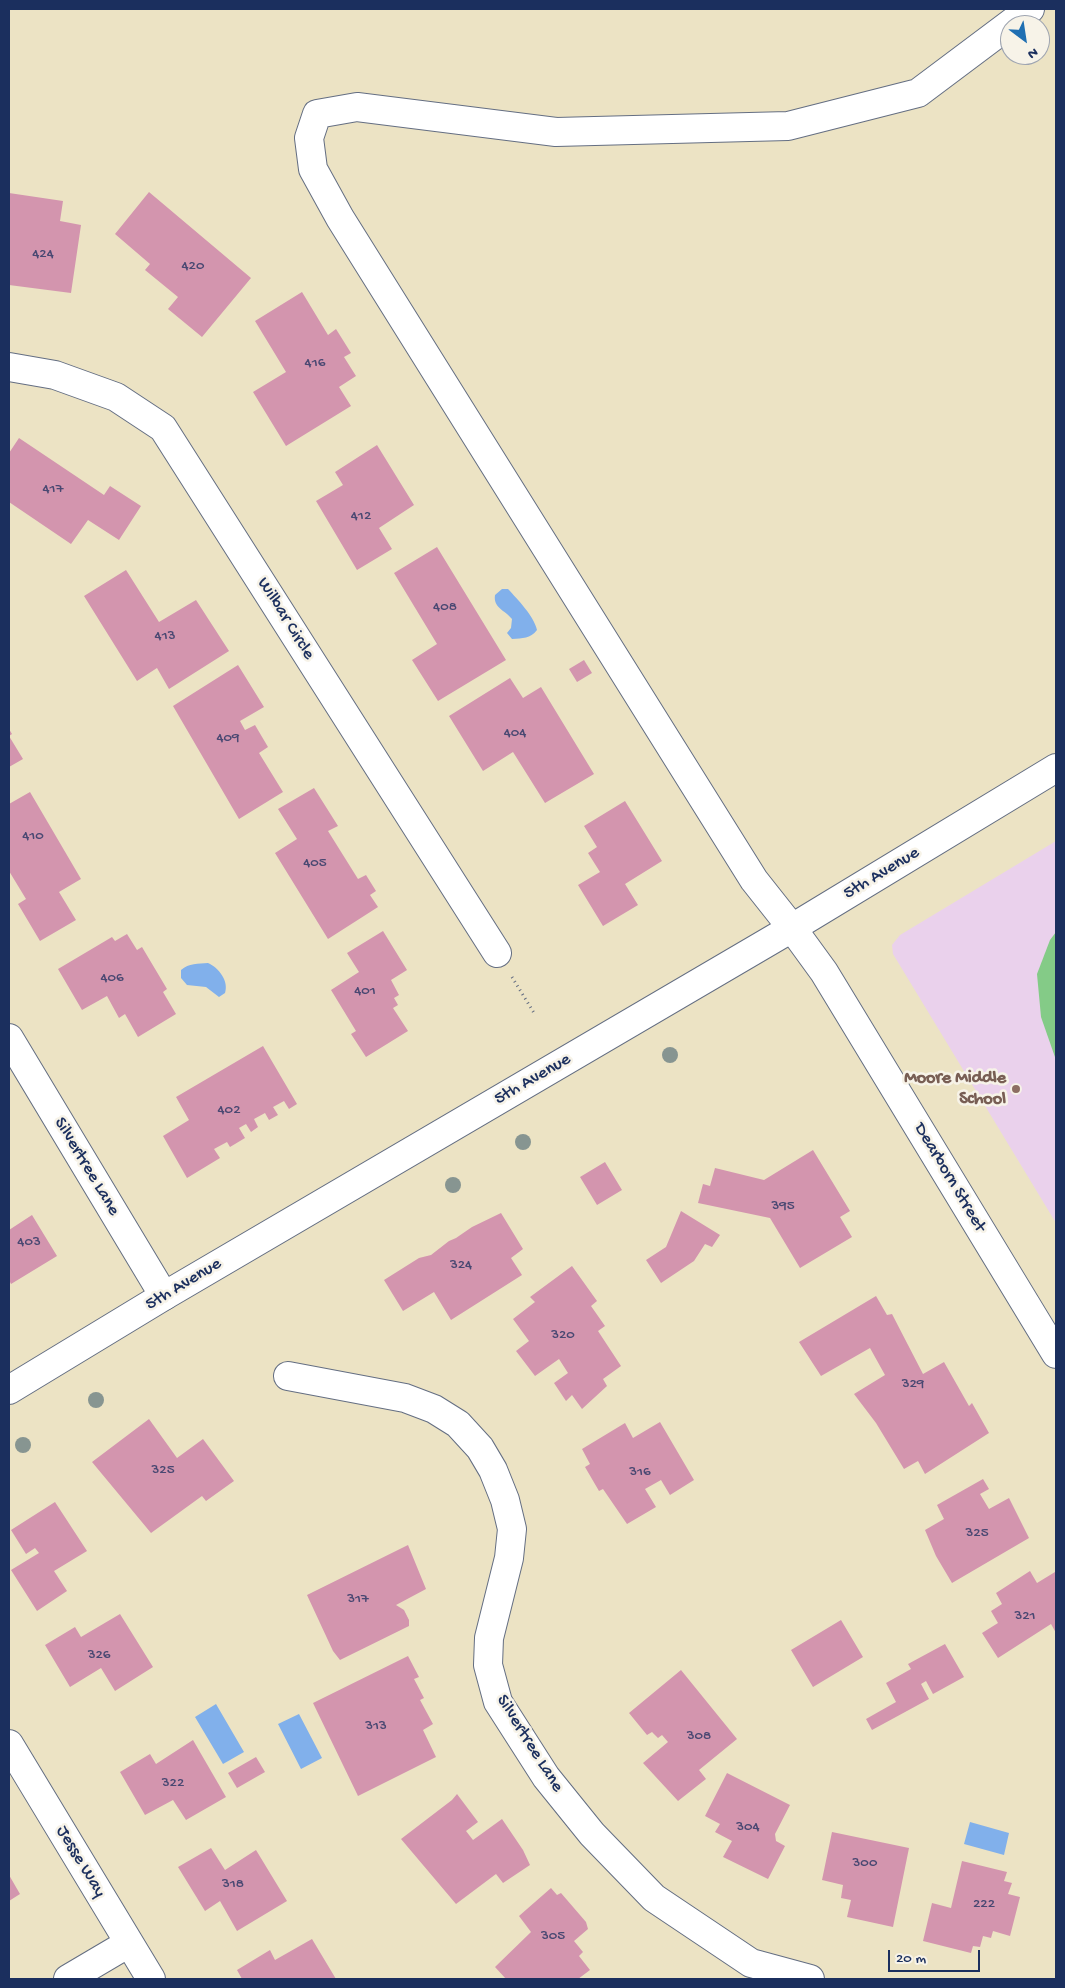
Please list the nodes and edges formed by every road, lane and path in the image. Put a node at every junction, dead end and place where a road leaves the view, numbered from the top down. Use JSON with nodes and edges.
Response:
{"nodes":[{"id":1,"x":1030,"y":9,"type":"edge"},
{"id":2,"x":9,"y":367,"type":"edge"},
{"id":3,"x":1056,"y":768,"type":"edge"},
{"id":4,"x":792,"y":928,"type":"junction"},
{"id":5,"x":497,"y":953,"type":"joint"},
{"id":6,"x":534,"y":1013,"type":"dead end"},
{"id":7,"x":9,"y":1038,"type":"edge"},
{"id":8,"x":164,"y":1296,"type":"junction"},
{"id":9,"x":1056,"y":1354,"type":"edge"},
{"id":10,"x":288,"y":1376,"type":"dead end"},
{"id":11,"x":9,"y":1390,"type":"edge"},
{"id":12,"x":9,"y":1744,"type":"edge"},
{"id":13,"x":129,"y":1943,"type":"junction"},
{"id":14,"x":68,"y":1979,"type":"edge"},
{"id":15,"x":151,"y":1979,"type":"edge"},
{"id":16,"x":810,"y":1979,"type":"edge"}],
"edges":[{"from":1,"to":4,"type":"street","name":"Dearborn Street"},
{"from":2,"to":5,"type":"street","name":"Wilbar Circle"},
{"from":3,"to":4,"type":"street","name":"5th Avenue"},
{"from":4,"to":8,"type":"street","name":"5th Avenue"},
{"from":4,"to":9,"type":"street","name":"Dearborn Street"},
{"from":5,"to":6,"type":"path"},
{"from":7,"to":8,"type":"street","name":"Silvertree Lane"},
{"from":8,"to":11,"type":"street","name":"5th Avenue"},
{"from":10,"to":16,"type":"street","name":"Silvertree Lane"},
{"from":12,"to":13,"type":"street","name":"Jesse Way"},
{"from":13,"to":14,"type":"street"},
{"from":13,"to":15,"type":"street","name":"Jesse Way"}]}
